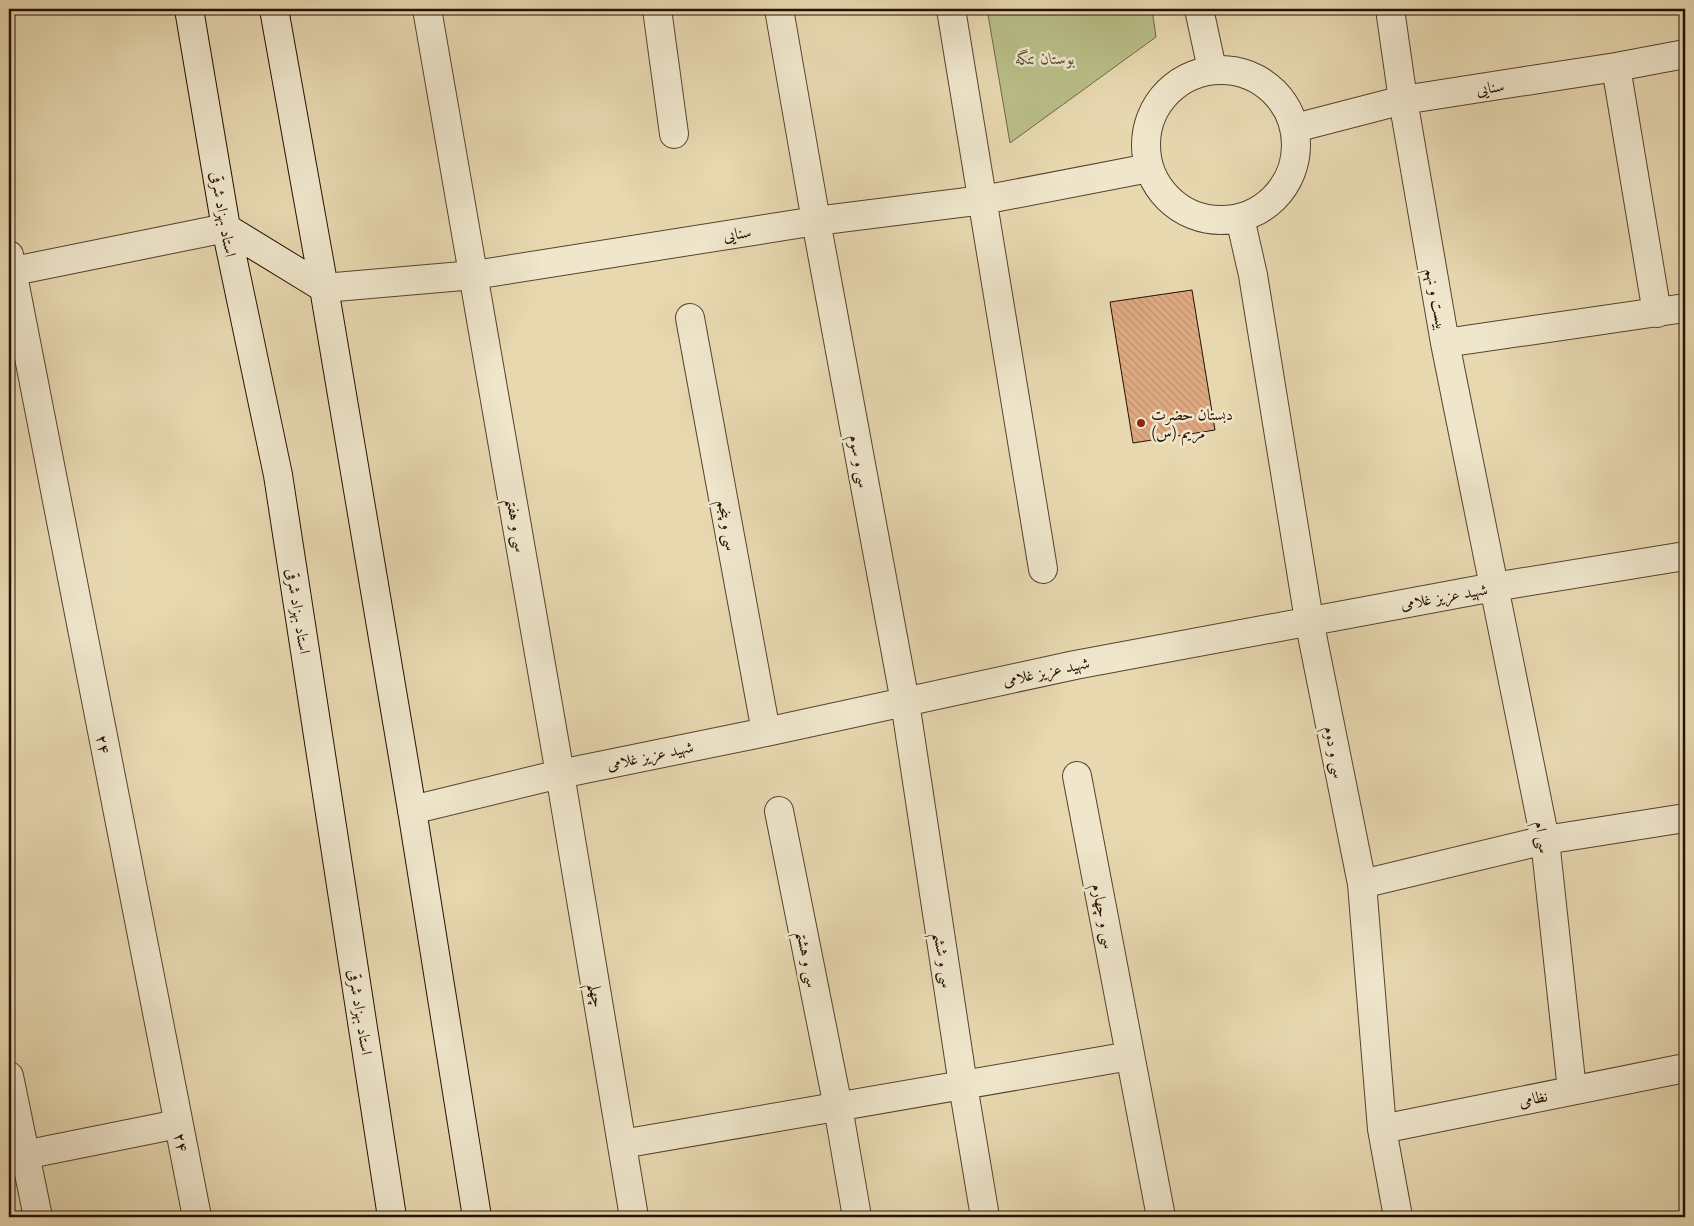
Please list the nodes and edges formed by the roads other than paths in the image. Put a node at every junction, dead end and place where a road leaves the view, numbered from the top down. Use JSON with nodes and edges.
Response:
{"nodes":[{"id":1,"x":189,"y":9,"type":"edge"},
{"id":2,"x":274,"y":9,"type":"edge"},
{"id":3,"x":427,"y":9,"type":"edge"},
{"id":4,"x":657,"y":9,"type":"edge"},
{"id":5,"x":779,"y":9,"type":"edge"},
{"id":6,"x":951,"y":9,"type":"edge"},
{"id":7,"x":1199,"y":9,"type":"edge"},
{"id":8,"x":1390,"y":9,"type":"edge"},
{"id":9,"x":1685,"y":54,"type":"edge"},
{"id":10,"x":1616,"y":67,"type":"junction"},
{"id":11,"x":1212,"y":69,"type":"junction"},
{"id":12,"x":1403,"y":100,"type":"junction"},
{"id":13,"x":1295,"y":128,"type":"junction"},
{"id":14,"x":674,"y":134,"type":"dead end"},
{"id":15,"x":1149,"y":168,"type":"junction"},
{"id":16,"x":983,"y":200,"type":"junction"},
{"id":17,"x":1240,"y":218,"type":"junction"},
{"id":18,"x":816,"y":221,"type":"junction"},
{"id":19,"x":226,"y":228,"type":"junction"},
{"id":20,"x":10,"y":266,"type":"edge"},
{"id":21,"x":474,"y":275,"type":"junction"},
{"id":22,"x":324,"y":288,"type":"junction"},
{"id":23,"x":1685,"y":308,"type":"edge"},
{"id":24,"x":1657,"y":313,"type":"junction"},
{"id":25,"x":690,"y":318,"type":"dead end"},
{"id":26,"x":1445,"y":343,"type":"junction"},
{"id":27,"x":1685,"y":556,"type":"edge"},
{"id":28,"x":1043,"y":569,"type":"dead end"},
{"id":29,"x":1494,"y":587,"type":"junction"},
{"id":30,"x":1309,"y":620,"type":"junction"},
{"id":31,"x":905,"y":702,"type":"junction"},
{"id":32,"x":766,"y":732,"type":"junction"},
{"id":33,"x":560,"y":774,"type":"junction"},
{"id":34,"x":1077,"y":776,"type":"dead end"},
{"id":35,"x":412,"y":810,"type":"junction"},
{"id":36,"x":778,"y":811,"type":"dead end"},
{"id":37,"x":1685,"y":818,"type":"edge"},
{"id":38,"x":1545,"y":840,"type":"junction"},
{"id":39,"x":1362,"y":884,"type":"junction"},
{"id":40,"x":1130,"y":1056,"type":"junction"},
{"id":41,"x":1685,"y":1068,"type":"edge"},
{"id":42,"x":9,"y":1076,"type":"edge"},
{"id":43,"x":963,"y":1085,"type":"junction"},
{"id":44,"x":1572,"y":1090,"type":"junction"},
{"id":45,"x":838,"y":1107,"type":"junction"},
{"id":46,"x":178,"y":1124,"type":"junction"},
{"id":47,"x":1382,"y":1129,"type":"junction"},
{"id":48,"x":622,"y":1144,"type":"junction"},
{"id":49,"x":17,"y":1157,"type":"edge"},
{"id":50,"x":38,"y":1217,"type":"edge"},
{"id":51,"x":196,"y":1217,"type":"edge"},
{"id":52,"x":392,"y":1217,"type":"edge"},
{"id":53,"x":477,"y":1217,"type":"edge"},
{"id":54,"x":634,"y":1217,"type":"edge"},
{"id":55,"x":858,"y":1217,"type":"edge"},
{"id":56,"x":985,"y":1217,"type":"edge"},
{"id":57,"x":1161,"y":1217,"type":"edge"},
{"id":58,"x":1398,"y":1217,"type":"edge"}],
"edges":[{"from":1,"to":19,"type":"street","name":"استاد بهزاد شرقی"},
{"from":2,"to":22,"type":"street"},
{"from":3,"to":21,"type":"street","name":"سی و هفتم"},
{"from":4,"to":14,"type":"street"},
{"from":5,"to":18,"type":"street","name":"سی و سوم"},
{"from":6,"to":16,"type":"street"},
{"from":7,"to":11,"type":"street"},
{"from":8,"to":12,"type":"street","name":"بیست و نهم"},
{"from":9,"to":10,"type":"street","name":"سنایی"},
{"from":10,"to":12,"type":"street","name":"سنایی"},
{"from":10,"to":24,"type":"street"},
{"from":11,"to":13,"type":"street"},
{"from":11,"to":15,"type":"street"},
{"from":12,"to":13,"type":"street","name":"سنایی"},
{"from":12,"to":26,"type":"street","name":"بیست و نهم"},
{"from":13,"to":17,"type":"street"},
{"from":15,"to":16,"type":"street","name":"سنایی"},
{"from":15,"to":17,"type":"street"},
{"from":16,"to":18,"type":"street","name":"سنایی"},
{"from":16,"to":28,"type":"street"},
{"from":17,"to":30,"type":"street","name":"سی و دوم"},
{"from":18,"to":21,"type":"street","name":"سنایی"},
{"from":18,"to":31,"type":"street","name":"سی و سوم"},
{"from":19,"to":20,"type":"street"},
{"from":19,"to":22,"type":"street"},
{"from":19,"to":52,"type":"street","name":"استاد بهزاد شرقی"},
{"from":20,"to":46,"type":"street","name":"۲۴"},
{"from":21,"to":22,"type":"street","name":"سنایی"},
{"from":21,"to":33,"type":"street","name":"سی و هفتم"},
{"from":22,"to":35,"type":"street"},
{"from":23,"to":24,"type":"street"},
{"from":24,"to":26,"type":"street"},
{"from":25,"to":32,"type":"street","name":"سی و پنجم"},
{"from":26,"to":29,"type":"street","name":"بیست و نهم"},
{"from":27,"to":29,"type":"street","name":"شهید عزیز غلامی"},
{"from":29,"to":30,"type":"street","name":"شهید عزیز غلامی"},
{"from":29,"to":38,"type":"street","name":"سی ام"},
{"from":30,"to":31,"type":"street","name":"شهید عزیز غلامی"},
{"from":30,"to":39,"type":"street","name":"سی و دوم"},
{"from":31,"to":32,"type":"street","name":"شهید عزیز غلامی"},
{"from":31,"to":43,"type":"street","name":"سی و ششم"},
{"from":32,"to":33,"type":"street","name":"شهید عزیز غلامی"},
{"from":33,"to":35,"type":"street","name":"شهید عزیز غلامی"},
{"from":33,"to":48,"type":"street","name":"چهلم"},
{"from":34,"to":40,"type":"street","name":"سی و چهارم"},
{"from":35,"to":53,"type":"street"},
{"from":36,"to":45,"type":"street","name":"سی و هشتم"},
{"from":37,"to":38,"type":"street"},
{"from":38,"to":39,"type":"street"},
{"from":38,"to":44,"type":"street","name":"سی ام"},
{"from":39,"to":47,"type":"street","name":"سی و دوم"},
{"from":40,"to":43,"type":"street"},
{"from":40,"to":57,"type":"street","name":"سی و چهارم"},
{"from":41,"to":44,"type":"street","name":"نظامی"},
{"from":42,"to":49,"type":"street"},
{"from":43,"to":45,"type":"street"},
{"from":43,"to":56,"type":"street","name":"سی و ششم"},
{"from":44,"to":47,"type":"street","name":"نظامی"},
{"from":45,"to":48,"type":"street"},
{"from":45,"to":55,"type":"street","name":"سی و هشتم"},
{"from":46,"to":49,"type":"street"},
{"from":46,"to":51,"type":"street","name":"۲۴"},
{"from":47,"to":58,"type":"street","name":"سی و دوم"},
{"from":48,"to":54,"type":"street","name":"چهلم"},
{"from":49,"to":50,"type":"street"}]}
